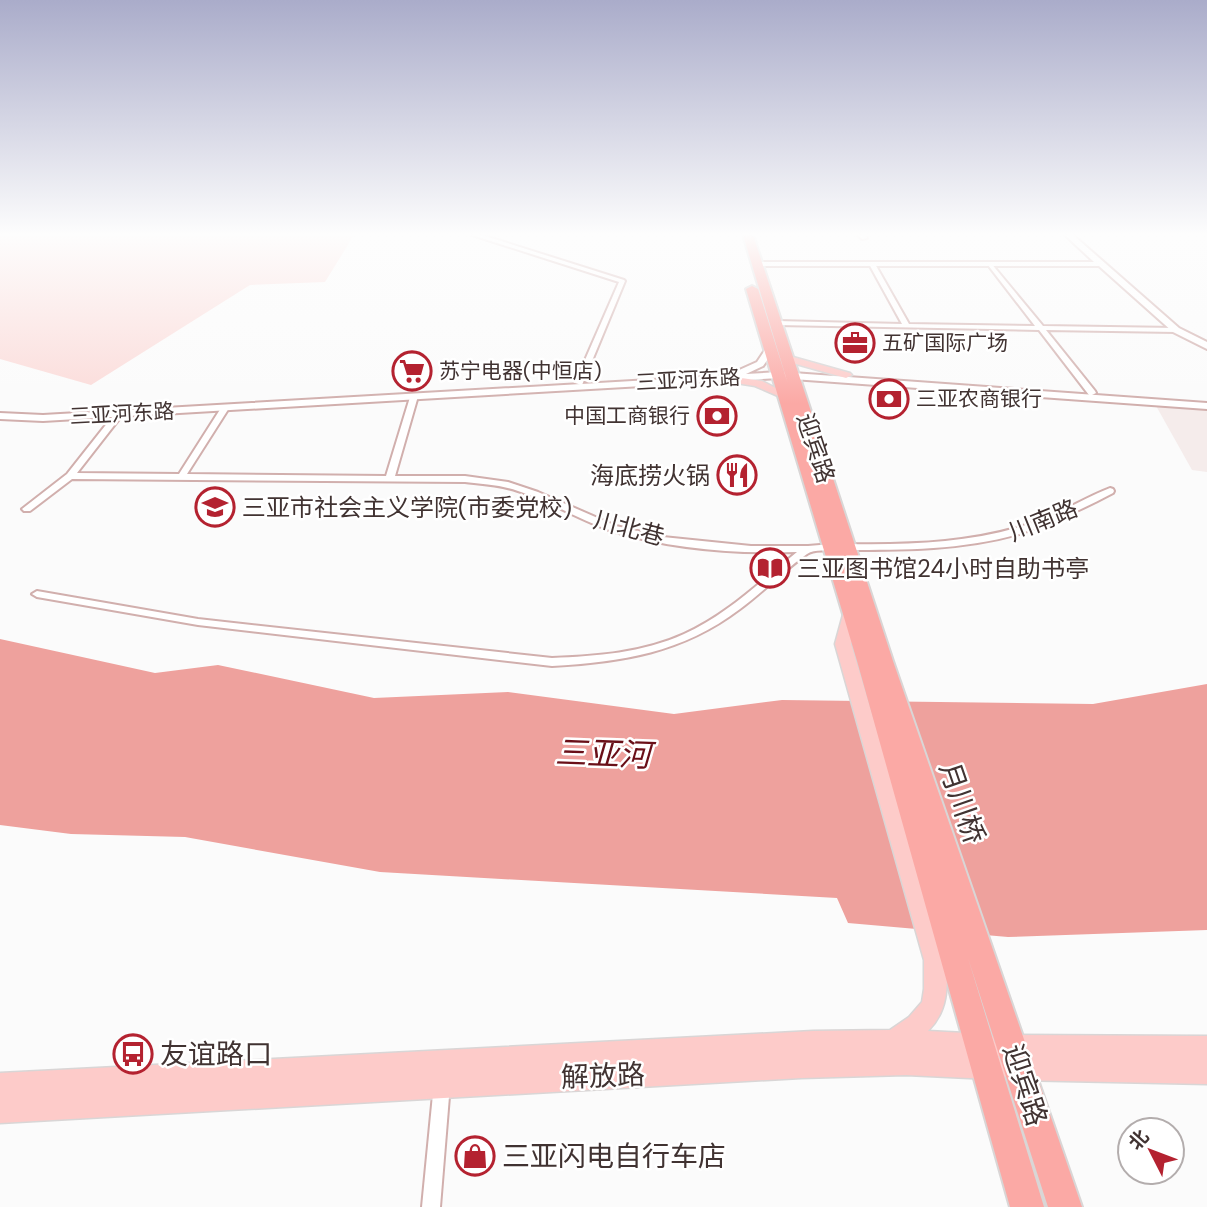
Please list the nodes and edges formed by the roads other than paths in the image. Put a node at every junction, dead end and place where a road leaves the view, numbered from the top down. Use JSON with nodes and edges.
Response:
{"nodes":[{"id":1,"x":618,"y":291,"type":"edge"},
{"id":2,"x":753,"y":291,"type":"edge"},
{"id":3,"x":766,"y":291,"type":"edge"},
{"id":4,"x":887,"y":291,"type":"edge"},
{"id":5,"x":1011,"y":291,"type":"edge"},
{"id":6,"x":1132,"y":291,"type":"edge"},
{"id":7,"x":777,"y":323,"type":"junction"},
{"id":8,"x":907,"y":326,"type":"junction"},
{"id":9,"x":1039,"y":327,"type":"junction"},
{"id":10,"x":1176,"y":330,"type":"junction"},
{"id":11,"x":1207,"y":346,"type":"edge"},
{"id":12,"x":770,"y":349,"type":"junction"},
{"id":13,"x":739,"y":373,"type":"junction"},
{"id":14,"x":787,"y":377,"type":"junction"},
{"id":15,"x":848,"y":377,"type":"junction"},
{"id":16,"x":721,"y":378,"type":"junction"},
{"id":17,"x":579,"y":383,"type":"junction"},
{"id":18,"x":1092,"y":393,"type":"junction"},
{"id":19,"x":414,"y":396,"type":"junction"},
{"id":20,"x":1207,"y":404,"type":"edge"},
{"id":21,"x":225,"y":408,"type":"junction"},
{"id":22,"x":0,"y":413,"type":"edge"},
{"id":23,"x":118,"y":414,"type":"junction"},
{"id":24,"x":70,"y":476,"type":"junction"},
{"id":25,"x":181,"y":476,"type":"junction"},
{"id":26,"x":390,"y":478,"type":"junction"},
{"id":27,"x":1110,"y":491,"type":"dead end"},
{"id":28,"x":27,"y":509,"type":"dead end"},
{"id":29,"x":840,"y":547,"type":"junction"},
{"id":30,"x":806,"y":550,"type":"junction"},
{"id":31,"x":37,"y":594,"type":"dead end"},
{"id":32,"x":866,"y":660,"type":"junction"},
{"id":33,"x":959,"y":962,"type":"junction"},
{"id":34,"x":893,"y":1042,"type":"junction"},
{"id":35,"x":1207,"y":1048,"type":"edge"},
{"id":36,"x":982,"y":1056,"type":"junction"},
{"id":37,"x":1015,"y":1057,"type":"junction"},
{"id":38,"x":1207,"y":1071,"type":"edge"},
{"id":39,"x":442,"y":1083,"type":"junction"},
{"id":40,"x":0,"y":1086,"type":"edge"},
{"id":41,"x":0,"y":1110,"type":"edge"},
{"id":42,"x":431,"y":1207,"type":"edge"},
{"id":43,"x":1027,"y":1207,"type":"edge"},
{"id":44,"x":1065,"y":1207,"type":"edge"}],
"edges":[{"from":1,"to":17,"type":"street"},
{"from":2,"to":12,"type":"highway","name":"迎宾路"},
{"from":3,"to":7,"type":"highway","name":"迎宾路"},
{"from":4,"to":8,"type":"street"},
{"from":5,"to":9,"type":"street"},
{"from":6,"to":10,"type":"main road"},
{"from":7,"to":8,"type":"street"},
{"from":7,"to":14,"type":"highway","name":"迎宾路"},
{"from":8,"to":9,"type":"street"},
{"from":9,"to":10,"type":"street"},
{"from":9,"to":18,"type":"street"},
{"from":10,"to":11,"type":"main road"},
{"from":12,"to":13,"type":"main road"},
{"from":12,"to":14,"type":"highway","name":"迎宾路"},
{"from":13,"to":14,"type":"main road","name":"三亚河东路"},
{"from":13,"to":17,"type":"main road","name":"三亚河东路"},
{"from":14,"to":15,"type":"main road"},
{"from":14,"to":15,"type":"main road","name":"三亚河东路"},
{"from":14,"to":15,"type":"main road"},
{"from":14,"to":16,"type":"main road","name":"三亚河东路"},
{"from":14,"to":16,"type":"main road"},
{"from":14,"to":29,"type":"highway","name":"迎宾路"},
{"from":15,"to":18,"type":"main road","name":"三亚河东路"},
{"from":15,"to":20,"type":"main road","name":"三亚河东路"},
{"from":16,"to":19,"type":"main road","name":"三亚河东路"},
{"from":17,"to":22,"type":"main road","name":"三亚河东路"},
{"from":18,"to":20,"type":"main road","name":"三亚河东路"},
{"from":19,"to":21,"type":"main road","name":"三亚河东路"},
{"from":19,"to":26,"type":"street"},
{"from":21,"to":23,"type":"main road","name":"三亚河东路"},
{"from":21,"to":25,"type":"street"},
{"from":22,"to":23,"type":"main road","name":"三亚河东路"},
{"from":23,"to":24,"type":"street"},
{"from":24,"to":25,"type":"street","name":"川北巷"},
{"from":24,"to":28,"type":"street"},
{"from":25,"to":26,"type":"street","name":"川北巷"},
{"from":26,"to":30,"type":"street","name":"川北巷"},
{"from":27,"to":29,"type":"street","name":"川南路"},
{"from":29,"to":30,"type":"street","name":"川北巷"},
{"from":29,"to":32,"type":"highway","name":"迎宾路"},
{"from":29,"to":32,"type":"highway","name":"迎宾路"},
{"from":30,"to":31,"type":"street"},
{"from":32,"to":33,"type":"highway","name":"月川桥"},
{"from":32,"to":33,"type":"main road"},
{"from":33,"to":34,"type":"main road"},
{"from":33,"to":36,"type":"highway","name":"迎宾路"},
{"from":33,"to":37,"type":"highway","name":"迎宾路"},
{"from":34,"to":36,"type":"main road","name":"解放路"},
{"from":34,"to":40,"type":"main road","name":"解放路"},
{"from":35,"to":37,"type":"main road","name":"解放路"},
{"from":36,"to":37,"type":"main road","name":"解放路"},
{"from":36,"to":39,"type":"main road","name":"解放路"},
{"from":36,"to":43,"type":"highway","name":"迎宾路"},
{"from":37,"to":38,"type":"main road","name":"解放路"},
{"from":37,"to":44,"type":"highway","name":"迎宾路"},
{"from":39,"to":41,"type":"main road","name":"解放路"},
{"from":39,"to":42,"type":"street"}]}
